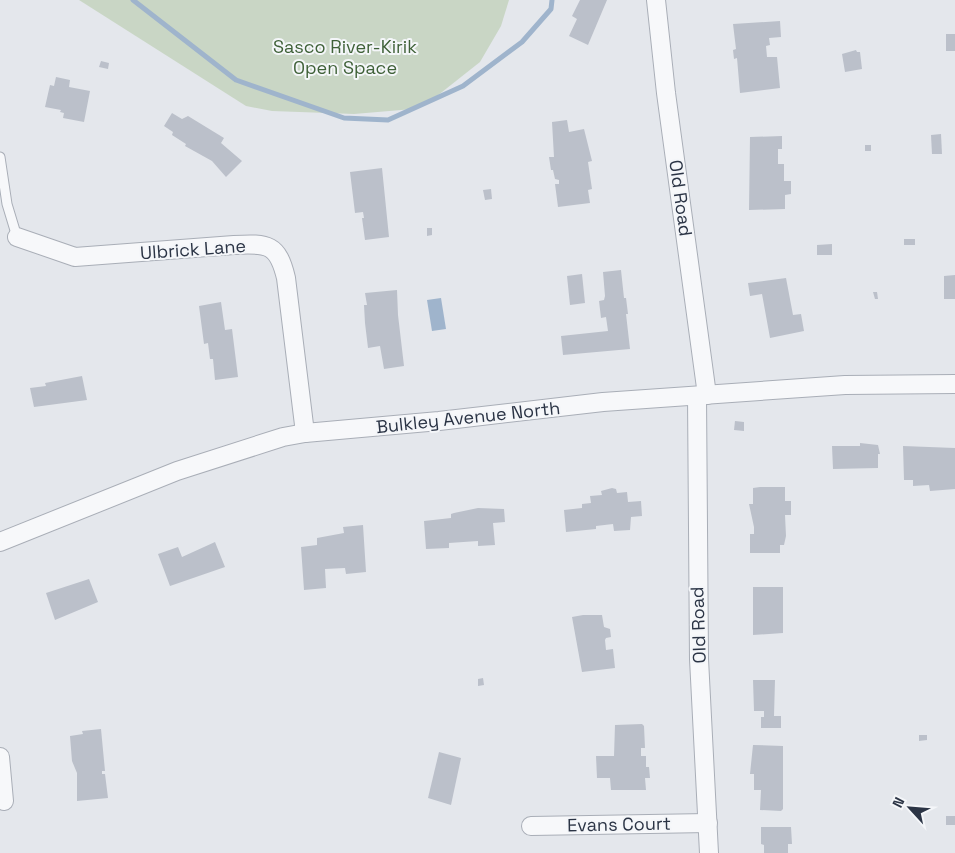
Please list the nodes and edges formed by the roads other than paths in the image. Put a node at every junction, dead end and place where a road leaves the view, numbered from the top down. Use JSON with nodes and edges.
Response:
{"nodes":[{"id":1,"x":656,"y":0,"type":"edge"},
{"id":2,"x":0,"y":157,"type":"edge"},
{"id":3,"x":17,"y":237,"type":"joint"},
{"id":4,"x":955,"y":384,"type":"edge"},
{"id":5,"x":702,"y":395,"type":"junction"},
{"id":6,"x":305,"y":433,"type":"junction"},
{"id":7,"x":0,"y":542,"type":"edge"},
{"id":8,"x":0,"y":757,"type":"edge"},
{"id":9,"x":4,"y":801,"type":"dead end"},
{"id":10,"x":708,"y":822,"type":"junction"},
{"id":11,"x":531,"y":826,"type":"dead end"},
{"id":12,"x":710,"y":853,"type":"edge"}],
"edges":[{"from":1,"to":5,"type":"street","name":"Old Road"},
{"from":2,"to":3,"type":"lane"},
{"from":3,"to":6,"type":"street","name":"Ulbrick Lane"},
{"from":4,"to":5,"type":"street","name":"Bulkley Avenue North"},
{"from":5,"to":6,"type":"street","name":"Bulkley Avenue North"},
{"from":5,"to":10,"type":"street","name":"Old Road"},
{"from":6,"to":7,"type":"street","name":"Bulkley Avenue North"},
{"from":8,"to":9,"type":"street"},
{"from":10,"to":11,"type":"street","name":"Evans Court"},
{"from":10,"to":12,"type":"street","name":"Old Road"}]}
